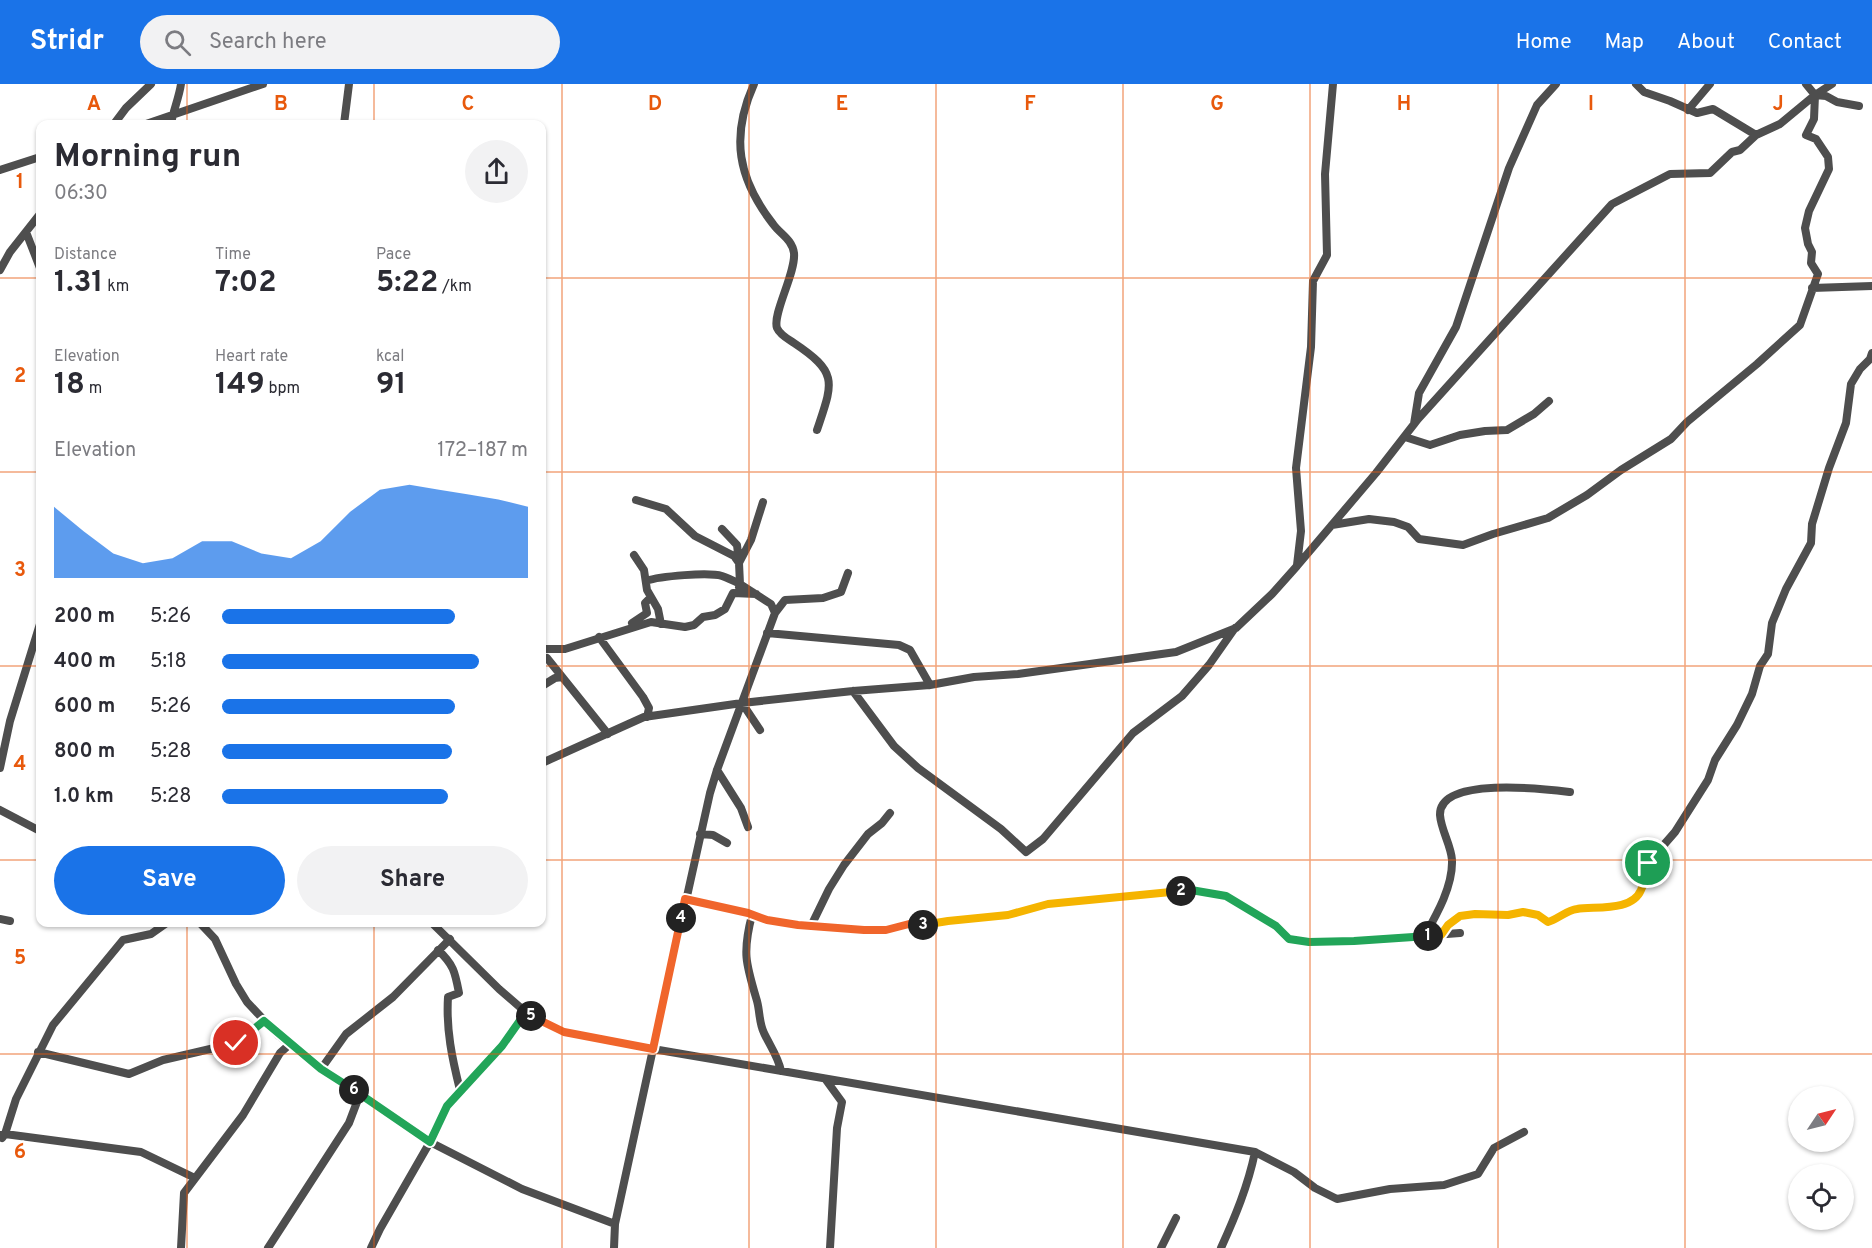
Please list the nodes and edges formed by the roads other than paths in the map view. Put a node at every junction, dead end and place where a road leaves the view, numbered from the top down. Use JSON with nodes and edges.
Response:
{"nodes":[{"id":1,"x":151,"y":84,"type":"edge"},
{"id":2,"x":181,"y":84,"type":"edge"},
{"id":3,"x":263,"y":84,"type":"edge"},
{"id":4,"x":349,"y":84,"type":"edge"},
{"id":5,"x":754,"y":84,"type":"edge"},
{"id":6,"x":1333,"y":84,"type":"edge"},
{"id":7,"x":1556,"y":84,"type":"edge"},
{"id":8,"x":1636,"y":84,"type":"edge"},
{"id":9,"x":1710,"y":84,"type":"edge"},
{"id":10,"x":1806,"y":84,"type":"edge"},
{"id":11,"x":1832,"y":84,"type":"edge"},
{"id":12,"x":1815,"y":95,"type":"junction"},
{"id":13,"x":1859,"y":106,"type":"dead end"},
{"id":14,"x":1688,"y":110,"type":"junction"},
{"id":15,"x":117,"y":120,"type":"edge"},
{"id":16,"x":172,"y":120,"type":"edge"},
{"id":17,"x":344,"y":120,"type":"edge"},
{"id":18,"x":1756,"y":135,"type":"junction"},
{"id":19,"x":36,"y":159,"type":"edge"},
{"id":20,"x":0,"y":170,"type":"edge"},
{"id":21,"x":36,"y":219,"type":"edge"},
{"id":22,"x":26,"y":232,"type":"junction"},
{"id":23,"x":36,"y":258,"type":"edge"},
{"id":24,"x":0,"y":270,"type":"edge"},
{"id":25,"x":1872,"y":286,"type":"edge"},
{"id":26,"x":1812,"y":288,"type":"junction"},
{"id":27,"x":1872,"y":353,"type":"edge"},
{"id":28,"x":1549,"y":401,"type":"dead end"},
{"id":29,"x":1414,"y":424,"type":"junction"},
{"id":30,"x":817,"y":430,"type":"dead end"},
{"id":31,"x":1405,"y":437,"type":"junction"},
{"id":32,"x":636,"y":500,"type":"dead end"},
{"id":33,"x":763,"y":502,"type":"dead end"},
{"id":34,"x":1332,"y":525,"type":"junction"},
{"id":35,"x":722,"y":529,"type":"dead end"},
{"id":36,"x":634,"y":555,"type":"dead end"},
{"id":37,"x":739,"y":563,"type":"junction"},
{"id":38,"x":1297,"y":566,"type":"junction"},
{"id":39,"x":848,"y":573,"type":"dead end"},
{"id":40,"x":646,"y":581,"type":"junction"},
{"id":41,"x":740,"y":584,"type":"junction"},
{"id":42,"x":733,"y":592,"type":"junction"},
{"id":43,"x":756,"y":594,"type":"junction"},
{"id":44,"x":650,"y":598,"type":"junction"},
{"id":45,"x":775,"y":613,"type":"junction"},
{"id":46,"x":660,"y":624,"type":"junction"},
{"id":47,"x":1236,"y":628,"type":"junction"},
{"id":48,"x":630,"y":629,"type":"junction"},
{"id":49,"x":768,"y":633,"type":"junction"},
{"id":50,"x":36,"y":637,"type":"edge"},
{"id":51,"x":599,"y":637,"type":"junction"},
{"id":52,"x":546,"y":649,"type":"edge"},
{"id":53,"x":565,"y":650,"type":"junction"},
{"id":54,"x":546,"y":659,"type":"edge"},
{"id":55,"x":546,"y":662,"type":"edge"},
{"id":56,"x":562,"y":677,"type":"junction"},
{"id":57,"x":546,"y":684,"type":"edge"},
{"id":58,"x":930,"y":685,"type":"junction"},
{"id":59,"x":853,"y":691,"type":"junction"},
{"id":60,"x":742,"y":703,"type":"junction"},
{"id":61,"x":647,"y":717,"type":"junction"},
{"id":62,"x":760,"y":730,"type":"dead end"},
{"id":63,"x":608,"y":734,"type":"junction"},
{"id":64,"x":546,"y":760,"type":"edge"},
{"id":65,"x":0,"y":768,"type":"edge"},
{"id":66,"x":717,"y":770,"type":"junction"},
{"id":67,"x":1569,"y":792,"type":"dead end"},
{"id":68,"x":0,"y":810,"type":"edge"},
{"id":69,"x":890,"y":813,"type":"dead end"},
{"id":70,"x":748,"y":827,"type":"dead end"},
{"id":71,"x":36,"y":829,"type":"edge"},
{"id":72,"x":700,"y":834,"type":"junction"},
{"id":73,"x":727,"y":843,"type":"dead end"},
{"id":74,"x":685,"y":899,"type":"junction"},
{"id":75,"x":752,"y":915,"type":"junction"},
{"id":76,"x":0,"y":919,"type":"edge"},
{"id":77,"x":10,"y":921,"type":"dead end"},
{"id":78,"x":811,"y":926,"type":"junction"},
{"id":79,"x":161,"y":927,"type":"edge"},
{"id":80,"x":204,"y":927,"type":"edge"},
{"id":81,"x":437,"y":927,"type":"edge"},
{"id":82,"x":1460,"y":933,"type":"dead end"},
{"id":83,"x":1441,"y":935,"type":"junction"},
{"id":84,"x":1424,"y":937,"type":"junction"},
{"id":85,"x":450,"y":939,"type":"junction"},
{"id":86,"x":438,"y":950,"type":"junction"},
{"id":87,"x":526,"y":1012,"type":"junction"},
{"id":88,"x":264,"y":1021,"type":"junction"},
{"id":89,"x":290,"y":1044,"type":"junction"},
{"id":90,"x":653,"y":1049,"type":"junction"},
{"id":91,"x":38,"y":1052,"type":"junction"},
{"id":92,"x":321,"y":1069,"type":"junction"},
{"id":93,"x":781,"y":1071,"type":"junction"},
{"id":94,"x":826,"y":1080,"type":"junction"},
{"id":95,"x":459,"y":1090,"type":"junction"},
{"id":96,"x":360,"y":1094,"type":"junction"},
{"id":97,"x":1524,"y":1132,"type":"dead end"},
{"id":98,"x":2,"y":1136,"type":"edge"},
{"id":99,"x":430,"y":1142,"type":"junction"},
{"id":100,"x":1255,"y":1152,"type":"junction"},
{"id":101,"x":195,"y":1179,"type":"junction"},
{"id":102,"x":1176,"y":1218,"type":"dead end"},
{"id":103,"x":615,"y":1224,"type":"junction"},
{"id":104,"x":181,"y":1248,"type":"edge"},
{"id":105,"x":268,"y":1248,"type":"edge"},
{"id":106,"x":371,"y":1248,"type":"edge"},
{"id":107,"x":614,"y":1248,"type":"edge"},
{"id":108,"x":830,"y":1248,"type":"edge"},
{"id":109,"x":1161,"y":1248,"type":"edge"},
{"id":110,"x":1221,"y":1248,"type":"edge"}],
"edges":[{"from":1,"to":15,"type":"street"},
{"from":2,"to":16,"type":"street"},
{"from":3,"to":16,"type":"street"},
{"from":4,"to":17,"type":"street"},
{"from":5,"to":30,"type":"street"},
{"from":6,"to":38,"type":"street"},
{"from":7,"to":29,"type":"street"},
{"from":8,"to":14,"type":"street"},
{"from":9,"to":14,"type":"street"},
{"from":10,"to":12,"type":"street"},
{"from":11,"to":12,"type":"street"},
{"from":12,"to":13,"type":"street"},
{"from":12,"to":18,"type":"street"},
{"from":12,"to":26,"type":"street"},
{"from":14,"to":18,"type":"street"},
{"from":18,"to":29,"type":"street"},
{"from":19,"to":20,"type":"street"},
{"from":21,"to":22,"type":"street"},
{"from":22,"to":23,"type":"street"},
{"from":22,"to":24,"type":"street"},
{"from":25,"to":26,"type":"street"},
{"from":26,"to":34,"type":"street"},
{"from":27,"to":83,"type":"street"},
{"from":28,"to":31,"type":"street"},
{"from":29,"to":31,"type":"street"},
{"from":31,"to":34,"type":"street"},
{"from":32,"to":37,"type":"street"},
{"from":33,"to":37,"type":"street"},
{"from":34,"to":38,"type":"street"},
{"from":35,"to":37,"type":"street"},
{"from":36,"to":40,"type":"street"},
{"from":37,"to":41,"type":"street"},
{"from":38,"to":47,"type":"street"},
{"from":39,"to":45,"type":"street"},
{"from":40,"to":41,"type":"street"},
{"from":40,"to":44,"type":"street"},
{"from":41,"to":42,"type":"street"},
{"from":41,"to":43,"type":"street"},
{"from":42,"to":43,"type":"street"},
{"from":42,"to":46,"type":"street"},
{"from":43,"to":45,"type":"street"},
{"from":44,"to":46,"type":"street"},
{"from":44,"to":48,"type":"street"},
{"from":45,"to":49,"type":"street"},
{"from":46,"to":48,"type":"street"},
{"from":47,"to":58,"type":"street"},
{"from":47,"to":59,"type":"street"},
{"from":48,"to":51,"type":"street"},
{"from":49,"to":58,"type":"street"},
{"from":49,"to":60,"type":"street"},
{"from":50,"to":65,"type":"street"},
{"from":51,"to":53,"type":"street"},
{"from":51,"to":61,"type":"street"},
{"from":52,"to":53,"type":"street"},
{"from":53,"to":54,"type":"street"},
{"from":55,"to":56,"type":"street"},
{"from":56,"to":57,"type":"street"},
{"from":56,"to":63,"type":"street"},
{"from":58,"to":59,"type":"street"},
{"from":59,"to":60,"type":"street"},
{"from":60,"to":61,"type":"street"},
{"from":60,"to":62,"type":"street"},
{"from":60,"to":66,"type":"street"},
{"from":61,"to":63,"type":"street"},
{"from":63,"to":64,"type":"street"},
{"from":66,"to":70,"type":"street"},
{"from":66,"to":72,"type":"street"},
{"from":67,"to":84,"type":"street"},
{"from":68,"to":71,"type":"street"},
{"from":69,"to":78,"type":"street"},
{"from":72,"to":73,"type":"street"},
{"from":72,"to":74,"type":"street"},
{"from":74,"to":75,"type":"street"},
{"from":74,"to":90,"type":"street"},
{"from":75,"to":78,"type":"street"},
{"from":75,"to":93,"type":"street"},
{"from":76,"to":77,"type":"street"},
{"from":78,"to":84,"type":"street"},
{"from":79,"to":91,"type":"street"},
{"from":80,"to":88,"type":"street"},
{"from":81,"to":85,"type":"street"},
{"from":82,"to":83,"type":"street"},
{"from":83,"to":84,"type":"street"},
{"from":85,"to":86,"type":"street"},
{"from":85,"to":87,"type":"street"},
{"from":86,"to":92,"type":"street"},
{"from":86,"to":95,"type":"street"},
{"from":87,"to":90,"type":"street"},
{"from":87,"to":95,"type":"street"},
{"from":88,"to":89,"type":"street"},
{"from":88,"to":91,"type":"street"},
{"from":89,"to":92,"type":"street"},
{"from":89,"to":101,"type":"street"},
{"from":90,"to":93,"type":"street"},
{"from":90,"to":103,"type":"street"},
{"from":91,"to":98,"type":"street"},
{"from":92,"to":96,"type":"street"},
{"from":93,"to":94,"type":"street"},
{"from":94,"to":100,"type":"street"},
{"from":94,"to":108,"type":"street"},
{"from":95,"to":99,"type":"street"},
{"from":96,"to":99,"type":"street"},
{"from":96,"to":105,"type":"street"},
{"from":97,"to":100,"type":"street"},
{"from":98,"to":101,"type":"street"},
{"from":99,"to":103,"type":"street"},
{"from":99,"to":106,"type":"street"},
{"from":100,"to":110,"type":"street"},
{"from":101,"to":104,"type":"street"},
{"from":102,"to":109,"type":"street"},
{"from":103,"to":107,"type":"street"}]}
